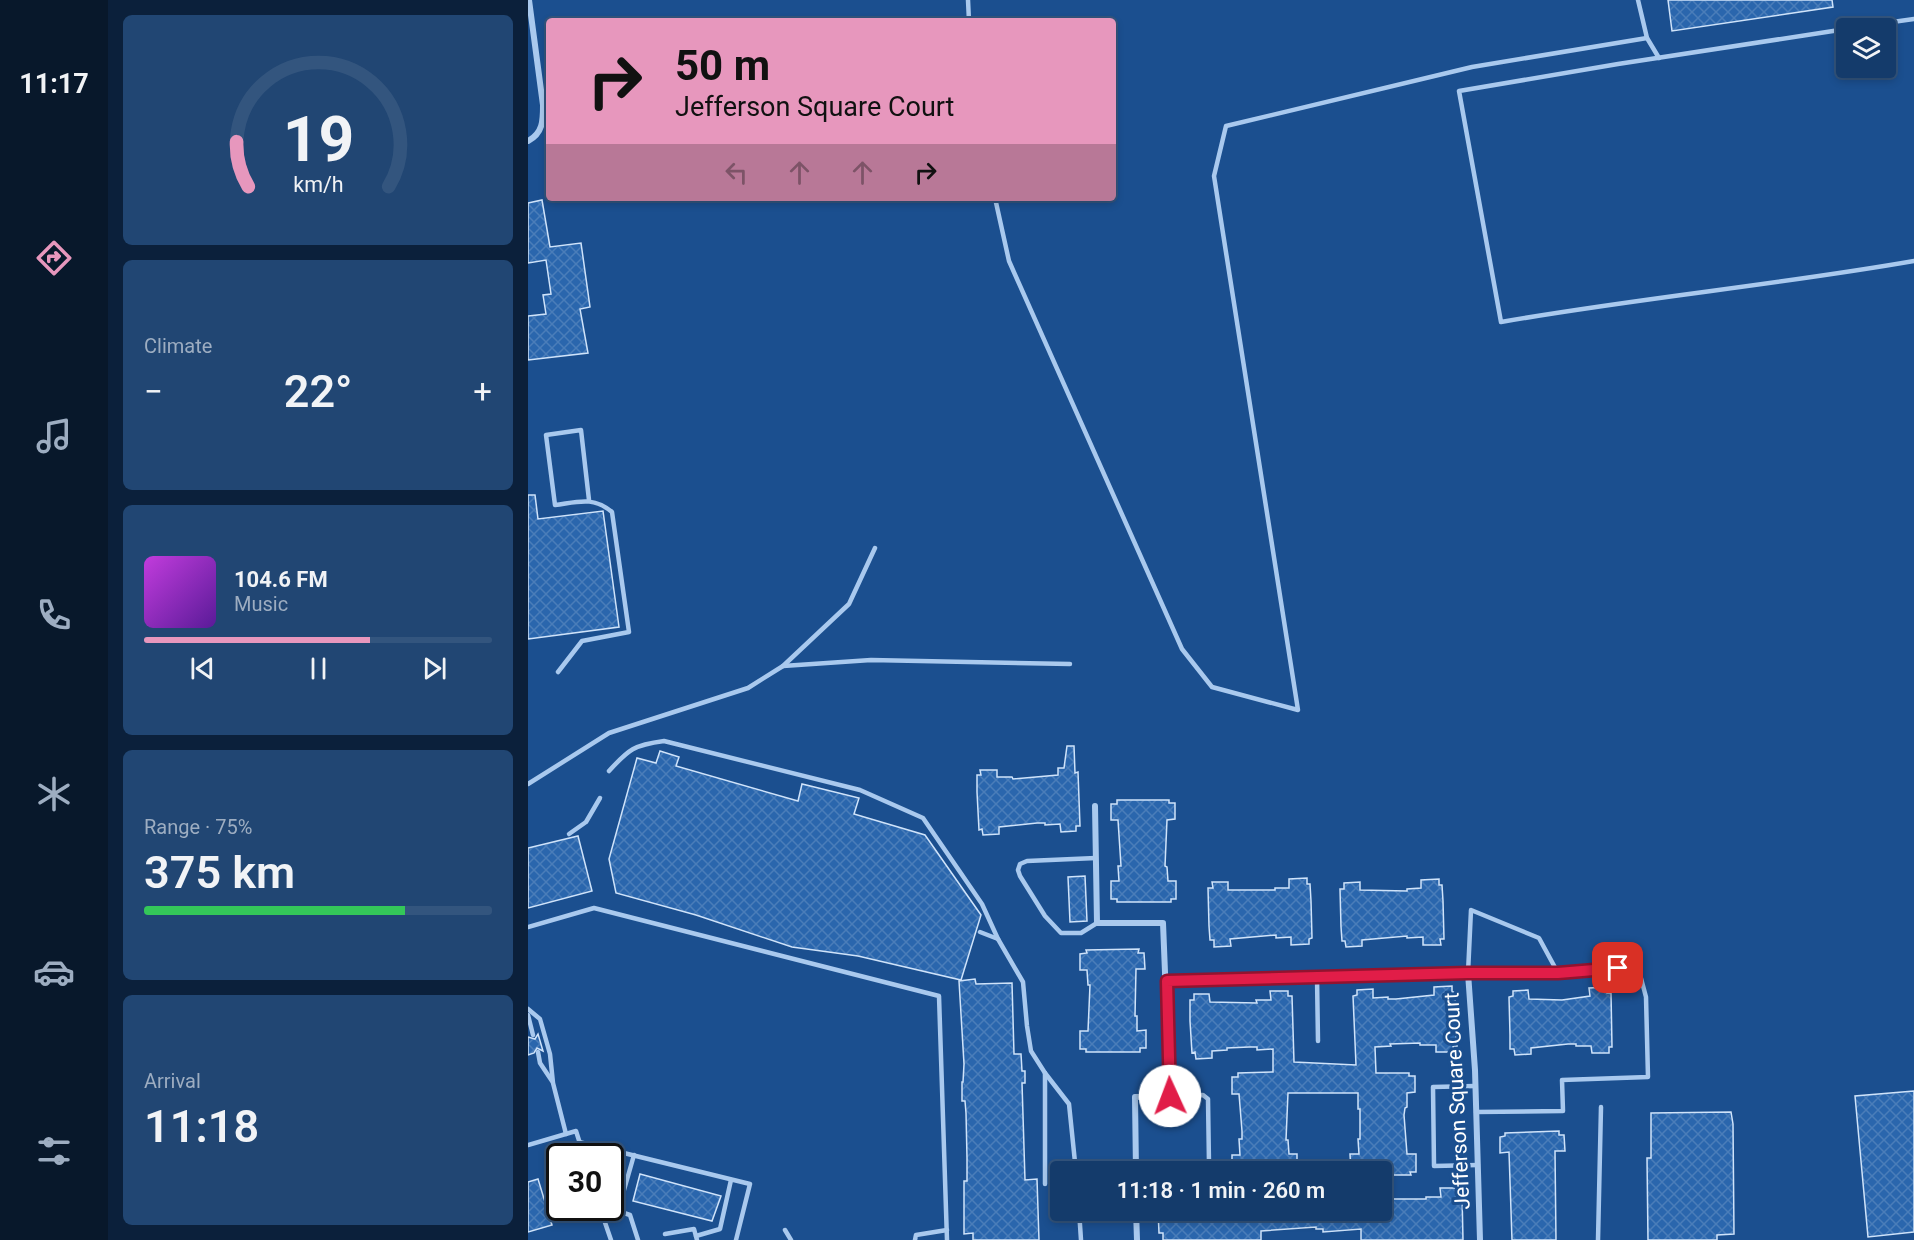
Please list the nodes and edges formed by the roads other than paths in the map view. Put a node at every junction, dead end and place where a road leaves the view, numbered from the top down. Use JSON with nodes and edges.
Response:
{"nodes":[{"id":1,"x":529,"y":0,"type":"edge"},
{"id":2,"x":968,"y":0,"type":"edge"},
{"id":3,"x":1638,"y":0,"type":"edge"},
{"id":4,"x":969,"y":18,"type":"edge"},
{"id":5,"x":1914,"y":19,"type":"edge"},
{"id":6,"x":1896,"y":22,"type":"edge"},
{"id":7,"x":1836,"y":31,"type":"edge"},
{"id":8,"x":1647,"y":38,"type":"junction"},
{"id":9,"x":1659,"y":58,"type":"junction"},
{"id":10,"x":528,"y":141,"type":"edge"},
{"id":11,"x":996,"y":201,"type":"edge"},
{"id":12,"x":1914,"y":261,"type":"edge"},
{"id":13,"x":589,"y":501,"type":"junction"},
{"id":14,"x":875,"y":548,"type":"dead end"},
{"id":15,"x":1070,"y":664,"type":"dead end"},
{"id":16,"x":783,"y":666,"type":"junction"},
{"id":17,"x":558,"y":672,"type":"dead end"},
{"id":18,"x":609,"y":771,"type":"dead end"},
{"id":19,"x":528,"y":784,"type":"edge"},
{"id":20,"x":600,"y":798,"type":"dead end"},
{"id":21,"x":1095,"y":806,"type":"dead end"},
{"id":22,"x":569,"y":834,"type":"dead end"},
{"id":23,"x":1096,"y":858,"type":"junction"},
{"id":24,"x":1097,"y":923,"type":"junction"},
{"id":25,"x":528,"y":927,"type":"edge"},
{"id":26,"x":980,"y":932,"type":"dead end"},
{"id":27,"x":998,"y":939,"type":"junction"},
{"id":28,"x":1468,"y":973,"type":"junction"},
{"id":29,"x":1558,"y":973,"type":"junction"},
{"id":30,"x":1317,"y":977,"type":"junction"},
{"id":31,"x":1167,"y":981,"type":"junction"},
{"id":32,"x":528,"y":1010,"type":"edge"},
{"id":33,"x":528,"y":1015,"type":"edge"},
{"id":34,"x":533,"y":1035,"type":"dead end"},
{"id":35,"x":1318,"y":1041,"type":"dead end"},
{"id":36,"x":538,"y":1052,"type":"dead end"},
{"id":37,"x":1045,"y":1073,"type":"junction"},
{"id":38,"x":553,"y":1083,"type":"junction"},
{"id":39,"x":1475,"y":1086,"type":"junction"},
{"id":40,"x":1170,"y":1096,"type":"junction"},
{"id":41,"x":1601,"y":1107,"type":"dead end"},
{"id":42,"x":1476,"y":1112,"type":"junction"},
{"id":43,"x":566,"y":1134,"type":"junction"},
{"id":44,"x":579,"y":1142,"type":"joint"},
{"id":45,"x":528,"y":1145,"type":"edge"},
{"id":46,"x":634,"y":1155,"type":"junction"},
{"id":47,"x":1075,"y":1161,"type":"edge"},
{"id":48,"x":1136,"y":1161,"type":"edge"},
{"id":49,"x":1209,"y":1161,"type":"edge"},
{"id":50,"x":1478,"y":1165,"type":"junction"},
{"id":51,"x":732,"y":1180,"type":"junction"},
{"id":52,"x":1046,"y":1184,"type":"dead end"},
{"id":53,"x":624,"y":1190,"type":"edge"},
{"id":54,"x":624,"y":1213,"type":"edge"},
{"id":55,"x":605,"y":1221,"type":"edge"},
{"id":56,"x":1080,"y":1221,"type":"edge"},
{"id":57,"x":1136,"y":1221,"type":"edge"},
{"id":58,"x":785,"y":1230,"type":"dead end"},
{"id":59,"x":947,"y":1230,"type":"junction"},
{"id":60,"x":665,"y":1234,"type":"dead end"},
{"id":61,"x":697,"y":1238,"type":"edge"},
{"id":62,"x":611,"y":1240,"type":"edge"},
{"id":63,"x":638,"y":1240,"type":"edge"},
{"id":64,"x":736,"y":1240,"type":"edge"},
{"id":65,"x":791,"y":1240,"type":"edge"},
{"id":66,"x":915,"y":1240,"type":"edge"},
{"id":67,"x":948,"y":1240,"type":"edge"},
{"id":68,"x":1081,"y":1240,"type":"edge"},
{"id":69,"x":1137,"y":1240,"type":"edge"},
{"id":70,"x":1480,"y":1240,"type":"edge"},
{"id":71,"x":1598,"y":1240,"type":"edge"}],
"edges":[{"from":1,"to":10,"type":"street"},
{"from":2,"to":4,"type":"lane"},
{"from":3,"to":8,"type":"lane"},
{"from":5,"to":6,"type":"lane"},
{"from":7,"to":9,"type":"lane"},
{"from":8,"to":9,"type":"lane"},
{"from":8,"to":11,"type":"lane"},
{"from":9,"to":12,"type":"lane"},
{"from":13,"to":13,"type":"lane"},
{"from":13,"to":17,"type":"lane"},
{"from":14,"to":16,"type":"lane"},
{"from":15,"to":16,"type":"lane"},
{"from":16,"to":19,"type":"lane"},
{"from":18,"to":27,"type":"lane"},
{"from":20,"to":22,"type":"lane"},
{"from":21,"to":23,"type":"street"},
{"from":23,"to":24,"type":"street"},
{"from":23,"to":24,"type":"lane"},
{"from":24,"to":31,"type":"street"},
{"from":25,"to":59,"type":"lane"},
{"from":26,"to":27,"type":"lane"},
{"from":27,"to":37,"type":"lane"},
{"from":28,"to":29,"type":"lane"},
{"from":28,"to":29,"type":"lane"},
{"from":28,"to":30,"type":"street","name":"Jefferson Square Court"},
{"from":28,"to":39,"type":"street","name":"Jefferson Square Court"},
{"from":29,"to":42,"type":"lane"},
{"from":30,"to":31,"type":"street","name":"Jefferson Square Court"},
{"from":30,"to":35,"type":"lane"},
{"from":31,"to":40,"type":"street"},
{"from":32,"to":38,"type":"lane"},
{"from":33,"to":34,"type":"lane"},
{"from":36,"to":38,"type":"lane"},
{"from":37,"to":47,"type":"lane"},
{"from":37,"to":52,"type":"lane"},
{"from":38,"to":43,"type":"lane"},
{"from":39,"to":42,"type":"street","name":"Jefferson Square Court"},
{"from":39,"to":50,"type":"lane"},
{"from":40,"to":48,"type":"street"},
{"from":40,"to":49,"type":"lane"},
{"from":41,"to":71,"type":"lane"},
{"from":42,"to":50,"type":"street","name":"Jefferson Square Court"},
{"from":43,"to":44,"type":"lane"},
{"from":43,"to":45,"type":"lane"},
{"from":44,"to":46,"type":"lane"},
{"from":46,"to":51,"type":"lane"},
{"from":46,"to":53,"type":"lane"},
{"from":50,"to":70,"type":"street","name":"Jefferson Square Court"},
{"from":51,"to":61,"type":"lane"},
{"from":51,"to":64,"type":"lane"},
{"from":54,"to":63,"type":"lane"},
{"from":55,"to":62,"type":"lane"},
{"from":56,"to":68,"type":"lane"},
{"from":57,"to":69,"type":"street"},
{"from":58,"to":65,"type":"lane"},
{"from":59,"to":66,"type":"lane"},
{"from":59,"to":67,"type":"lane"},
{"from":60,"to":61,"type":"lane"}]}
